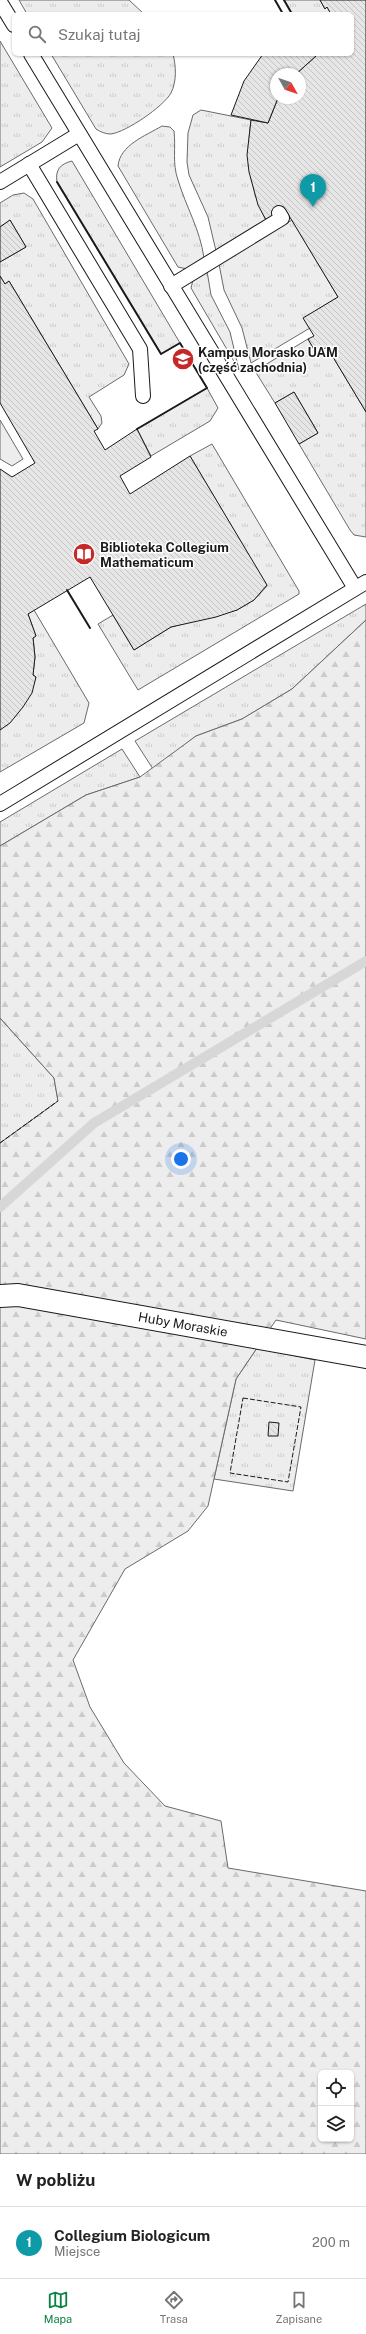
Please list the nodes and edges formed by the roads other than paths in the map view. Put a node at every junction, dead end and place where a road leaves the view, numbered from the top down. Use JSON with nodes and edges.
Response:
{"nodes":[{"id":1,"x":0,"y":2,"type":"edge"},
{"id":2,"x":12,"y":22,"type":"edge"},
{"id":3,"x":32,"y":56,"type":"edge"},
{"id":4,"x":79,"y":134,"type":"junction"},
{"id":5,"x":29,"y":164,"type":"junction"},
{"id":6,"x":0,"y":182,"type":"edge"},
{"id":7,"x":279,"y":213,"type":"dead end"},
{"id":8,"x":171,"y":286,"type":"junction"},
{"id":9,"x":143,"y":396,"type":"dead end"},
{"id":10,"x":360,"y":585,"type":"edge"},
{"id":11,"x":0,"y":804,"type":"edge"},
{"id":12,"x":0,"y":1296,"type":"edge"},
{"id":13,"x":366,"y":1357,"type":"edge"}],
"edges":[{"from":1,"to":2,"type":"lane"},
{"from":3,"to":4,"type":"lane"},
{"from":4,"to":5,"type":"lane"},
{"from":4,"to":8,"type":"lane"},
{"from":5,"to":6,"type":"lane"},
{"from":5,"to":9,"type":"lane"},
{"from":7,"to":8,"type":"lane"},
{"from":8,"to":10,"type":"lane"},
{"from":10,"to":11,"type":"lane"},
{"from":12,"to":13,"type":"street","name":"Huby Moraskie"}]}
